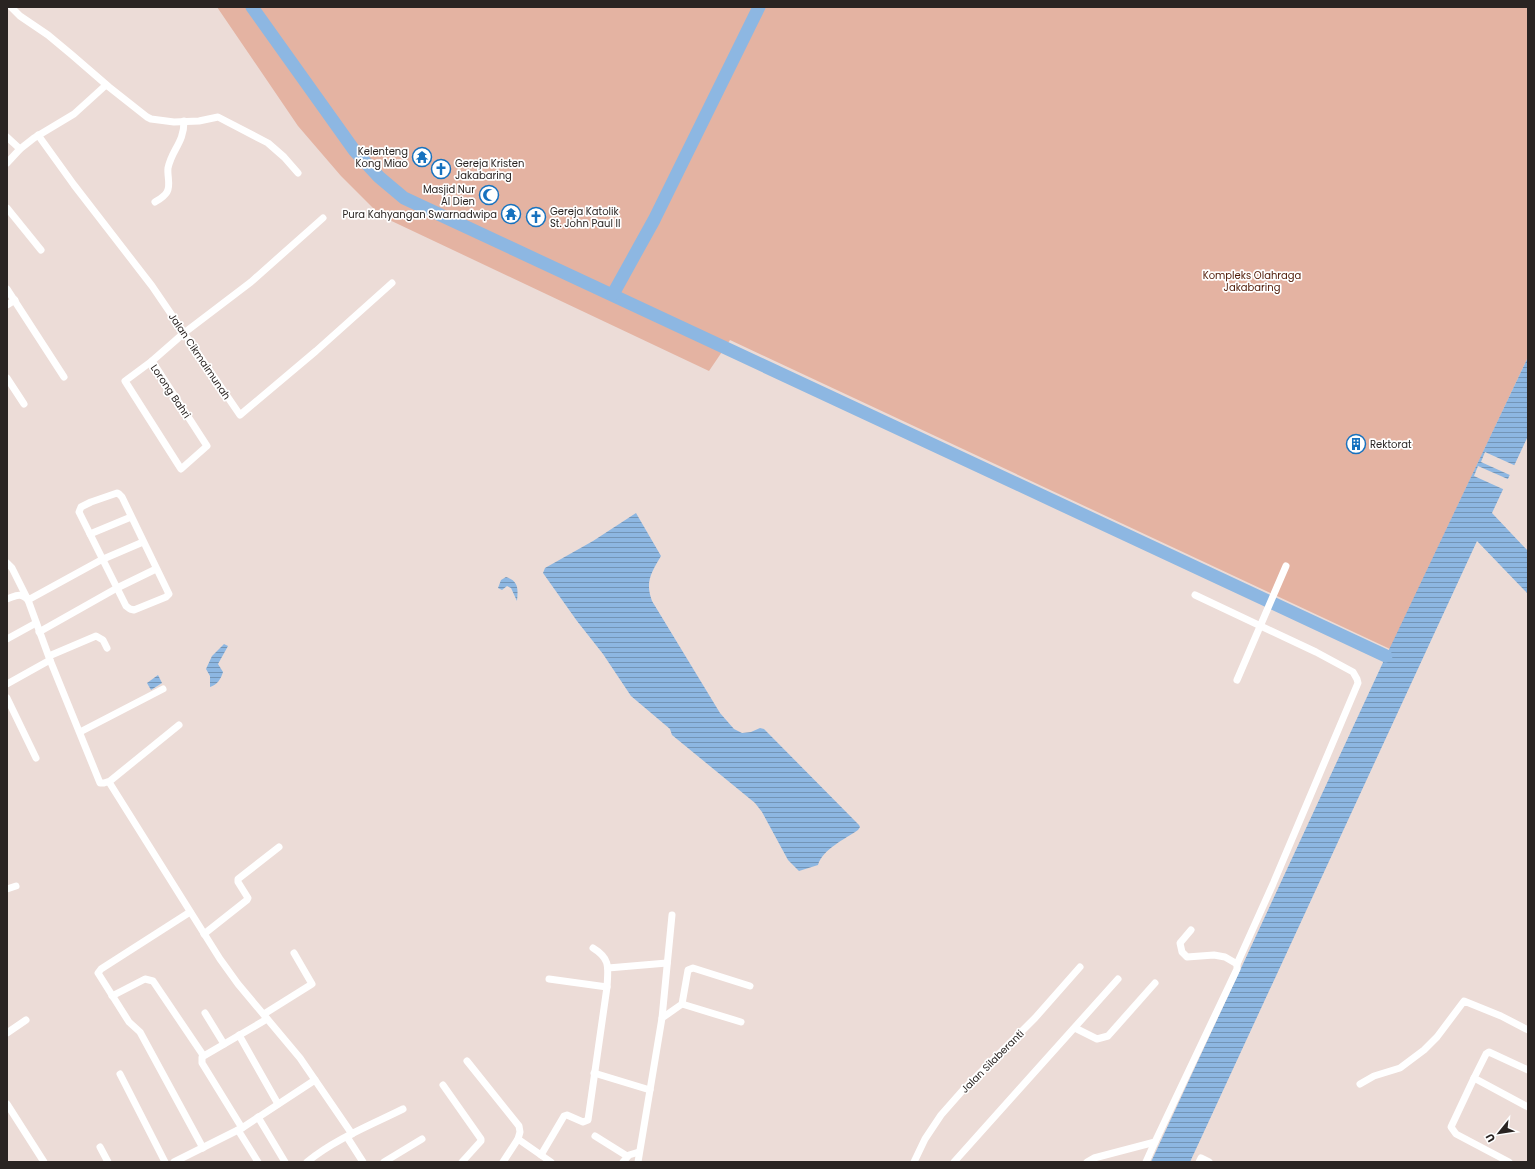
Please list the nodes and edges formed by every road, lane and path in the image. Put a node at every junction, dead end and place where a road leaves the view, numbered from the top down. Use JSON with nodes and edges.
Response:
{"nodes":[{"id":1,"x":11,"y":7,"type":"edge"},
{"id":2,"x":106,"y":85,"type":"junction"},
{"id":3,"x":184,"y":121,"type":"junction"},
{"id":4,"x":38,"y":135,"type":"junction"},
{"id":5,"x":7,"y":137,"type":"edge"},
{"id":6,"x":20,"y":149,"type":"junction"},
{"id":7,"x":7,"y":163,"type":"edge"},
{"id":8,"x":298,"y":173,"type":"dead end"},
{"id":9,"x":155,"y":202,"type":"dead end"},
{"id":10,"x":7,"y":208,"type":"edge"},
{"id":11,"x":323,"y":218,"type":"dead end"},
{"id":12,"x":41,"y":250,"type":"dead end"},
{"id":13,"x":392,"y":283,"type":"dead end"},
{"id":14,"x":7,"y":289,"type":"edge"},
{"id":15,"x":15,"y":300,"type":"junction"},
{"id":16,"x":7,"y":305,"type":"edge"},
{"id":17,"x":184,"y":333,"type":"junction"},
{"id":18,"x":152,"y":361,"type":"junction"},
{"id":19,"x":7,"y":378,"type":"edge"},
{"id":20,"x":64,"y":378,"type":"dead end"},
{"id":21,"x":24,"y":404,"type":"dead end"},
{"id":22,"x":131,"y":518,"type":"junction"},
{"id":23,"x":90,"y":534,"type":"junction"},
{"id":24,"x":143,"y":542,"type":"junction"},
{"id":25,"x":103,"y":559,"type":"junction"},
{"id":26,"x":7,"y":564,"type":"edge"},
{"id":27,"x":1286,"y":566,"type":"dead end"},
{"id":28,"x":156,"y":569,"type":"junction"},
{"id":29,"x":117,"y":588,"type":"junction"},
{"id":30,"x":1195,"y":595,"type":"dead end"},
{"id":31,"x":7,"y":599,"type":"edge"},
{"id":32,"x":28,"y":600,"type":"junction"},
{"id":33,"x":36,"y":623,"type":"junction"},
{"id":34,"x":1260,"y":626,"type":"junction"},
{"id":35,"x":39,"y":632,"type":"junction"},
{"id":36,"x":7,"y":639,"type":"edge"},
{"id":37,"x":107,"y":648,"type":"dead end"},
{"id":38,"x":50,"y":658,"type":"junction"},
{"id":39,"x":1237,"y":680,"type":"dead end"},
{"id":40,"x":7,"y":684,"type":"edge"},
{"id":41,"x":163,"y":689,"type":"dead end"},
{"id":42,"x":7,"y":698,"type":"edge"},
{"id":43,"x":179,"y":725,"type":"dead end"},
{"id":44,"x":80,"y":732,"type":"junction"},
{"id":45,"x":36,"y":758,"type":"dead end"},
{"id":46,"x":109,"y":782,"type":"junction"},
{"id":47,"x":279,"y":847,"type":"dead end"},
{"id":48,"x":16,"y":886,"type":"dead end"},
{"id":49,"x":7,"y":889,"type":"edge"},
{"id":50,"x":190,"y":912,"type":"junction"},
{"id":51,"x":672,"y":915,"type":"dead end"},
{"id":52,"x":1191,"y":930,"type":"dead end"},
{"id":53,"x":204,"y":934,"type":"junction"},
{"id":54,"x":593,"y":948,"type":"dead end"},
{"id":55,"x":294,"y":954,"type":"dead end"},
{"id":56,"x":667,"y":963,"type":"junction"},
{"id":57,"x":1237,"y":964,"type":"junction"},
{"id":58,"x":1080,"y":967,"type":"dead end"},
{"id":59,"x":608,"y":968,"type":"junction"},
{"id":60,"x":1118,"y":979,"type":"dead end"},
{"id":61,"x":549,"y":980,"type":"dead end"},
{"id":62,"x":1155,"y":983,"type":"dead end"},
{"id":63,"x":750,"y":986,"type":"dead end"},
{"id":64,"x":606,"y":987,"type":"junction"},
{"id":65,"x":112,"y":996,"type":"junction"},
{"id":66,"x":682,"y":1004,"type":"junction"},
{"id":67,"x":205,"y":1013,"type":"dead end"},
{"id":68,"x":265,"y":1017,"type":"junction"},
{"id":69,"x":662,"y":1018,"type":"junction"},
{"id":70,"x":26,"y":1020,"type":"dead end"},
{"id":71,"x":741,"y":1022,"type":"dead end"},
{"id":72,"x":1074,"y":1028,"type":"junction"},
{"id":73,"x":1528,"y":1030,"type":"edge"},
{"id":74,"x":7,"y":1033,"type":"edge"},
{"id":75,"x":239,"y":1035,"type":"junction"},
{"id":76,"x":224,"y":1044,"type":"junction"},
{"id":77,"x":203,"y":1055,"type":"junction"},
{"id":78,"x":467,"y":1062,"type":"dead end"},
{"id":79,"x":1528,"y":1070,"type":"edge"},
{"id":80,"x":594,"y":1073,"type":"junction"},
{"id":81,"x":120,"y":1074,"type":"dead end"},
{"id":82,"x":1474,"y":1078,"type":"junction"},
{"id":83,"x":315,"y":1080,"type":"junction"},
{"id":84,"x":1360,"y":1084,"type":"dead end"},
{"id":85,"x":443,"y":1085,"type":"dead end"},
{"id":86,"x":650,"y":1090,"type":"junction"},
{"id":87,"x":7,"y":1104,"type":"edge"},
{"id":88,"x":278,"y":1104,"type":"junction"},
{"id":89,"x":1528,"y":1107,"type":"edge"},
{"id":90,"x":403,"y":1108,"type":"dead end"},
{"id":91,"x":258,"y":1117,"type":"junction"},
{"id":92,"x":240,"y":1129,"type":"junction"},
{"id":93,"x":350,"y":1136,"type":"junction"},
{"id":94,"x":595,"y":1136,"type":"dead end"},
{"id":95,"x":422,"y":1139,"type":"dead end"},
{"id":96,"x":518,"y":1139,"type":"junction"},
{"id":97,"x":1155,"y":1142,"type":"junction"},
{"id":98,"x":100,"y":1147,"type":"dead end"},
{"id":99,"x":203,"y":1148,"type":"junction"},
{"id":100,"x":639,"y":1152,"type":"junction"},
{"id":101,"x":541,"y":1155,"type":"junction"},
{"id":102,"x":625,"y":1159,"type":"edge"},
{"id":103,"x":44,"y":1162,"type":"edge"},
{"id":104,"x":108,"y":1162,"type":"edge"},
{"id":105,"x":165,"y":1162,"type":"edge"},
{"id":106,"x":174,"y":1162,"type":"edge"},
{"id":107,"x":258,"y":1162,"type":"edge"},
{"id":108,"x":285,"y":1162,"type":"edge"},
{"id":109,"x":307,"y":1162,"type":"edge"},
{"id":110,"x":363,"y":1162,"type":"edge"},
{"id":111,"x":384,"y":1162,"type":"edge"},
{"id":112,"x":462,"y":1162,"type":"edge"},
{"id":113,"x":503,"y":1162,"type":"edge"},
{"id":114,"x":551,"y":1162,"type":"edge"},
{"id":115,"x":638,"y":1162,"type":"edge"},
{"id":116,"x":914,"y":1162,"type":"edge"},
{"id":117,"x":954,"y":1162,"type":"edge"},
{"id":118,"x":1086,"y":1162,"type":"edge"},
{"id":119,"x":1146,"y":1162,"type":"edge"},
{"id":120,"x":1199,"y":1162,"type":"edge"},
{"id":121,"x":1209,"y":1162,"type":"edge"},
{"id":122,"x":1509,"y":1162,"type":"edge"}],
"edges":[{"from":1,"to":2,"type":"street"},
{"from":2,"to":3,"type":"street"},
{"from":2,"to":4,"type":"street"},
{"from":3,"to":8,"type":"street"},
{"from":3,"to":9,"type":"street"},
{"from":4,"to":6,"type":"street"},
{"from":4,"to":17,"type":"street","name":"Jalan Cikmaimunah"},
{"from":5,"to":6,"type":"street"},
{"from":6,"to":7,"type":"street"},
{"from":10,"to":12,"type":"street"},
{"from":11,"to":17,"type":"street"},
{"from":13,"to":17,"type":"street","name":"Jalan Cikmaimunah"},
{"from":14,"to":15,"type":"street"},
{"from":15,"to":16,"type":"street"},
{"from":15,"to":20,"type":"street"},
{"from":17,"to":18,"type":"street"},
{"from":18,"to":18,"type":"street","name":"Lorong Bahri"},
{"from":19,"to":21,"type":"street"},
{"from":22,"to":23,"type":"street"},
{"from":22,"to":23,"type":"street"},
{"from":22,"to":24,"type":"street"},
{"from":23,"to":25,"type":"street"},
{"from":24,"to":25,"type":"street"},
{"from":24,"to":28,"type":"street"},
{"from":25,"to":29,"type":"street"},
{"from":25,"to":32,"type":"street"},
{"from":26,"to":32,"type":"street"},
{"from":27,"to":34,"type":"street"},
{"from":28,"to":29,"type":"street"},
{"from":28,"to":29,"type":"street"},
{"from":29,"to":35,"type":"street"},
{"from":30,"to":34,"type":"street"},
{"from":31,"to":32,"type":"street"},
{"from":32,"to":33,"type":"street"},
{"from":33,"to":35,"type":"street"},
{"from":33,"to":36,"type":"street"},
{"from":34,"to":39,"type":"street"},
{"from":34,"to":57,"type":"street"},
{"from":35,"to":38,"type":"street"},
{"from":37,"to":38,"type":"street"},
{"from":38,"to":40,"type":"street"},
{"from":38,"to":44,"type":"street"},
{"from":41,"to":44,"type":"street"},
{"from":42,"to":45,"type":"street"},
{"from":43,"to":46,"type":"street"},
{"from":44,"to":46,"type":"street"},
{"from":46,"to":50,"type":"street"},
{"from":47,"to":53,"type":"street"},
{"from":48,"to":49,"type":"street"},
{"from":50,"to":53,"type":"street"},
{"from":50,"to":65,"type":"street"},
{"from":51,"to":56,"type":"street"},
{"from":52,"to":57,"type":"street"},
{"from":53,"to":68,"type":"street"},
{"from":54,"to":59,"type":"street"},
{"from":55,"to":68,"type":"street"},
{"from":56,"to":59,"type":"street"},
{"from":56,"to":69,"type":"street"},
{"from":57,"to":97,"type":"street"},
{"from":58,"to":116,"type":"street","name":"Jalan Silaberanti"},
{"from":59,"to":64,"type":"street"},
{"from":60,"to":72,"type":"street"},
{"from":61,"to":64,"type":"street"},
{"from":62,"to":72,"type":"street"},
{"from":63,"to":66,"type":"street"},
{"from":64,"to":80,"type":"street"},
{"from":65,"to":77,"type":"street"},
{"from":65,"to":99,"type":"street"},
{"from":66,"to":69,"type":"street"},
{"from":66,"to":71,"type":"street"},
{"from":67,"to":76,"type":"street"},
{"from":68,"to":75,"type":"street"},
{"from":68,"to":83,"type":"street"},
{"from":69,"to":86,"type":"street"},
{"from":70,"to":74,"type":"street"},
{"from":72,"to":117,"type":"street"},
{"from":73,"to":84,"type":"street"},
{"from":75,"to":76,"type":"street"},
{"from":75,"to":88,"type":"street"},
{"from":76,"to":77,"type":"street"},
{"from":77,"to":92,"type":"street"},
{"from":78,"to":96,"type":"street"},
{"from":79,"to":82,"type":"street"},
{"from":80,"to":86,"type":"street"},
{"from":80,"to":101,"type":"street"},
{"from":81,"to":105,"type":"street"},
{"from":82,"to":89,"type":"street"},
{"from":82,"to":122,"type":"street"},
{"from":83,"to":88,"type":"street"},
{"from":83,"to":93,"type":"street"},
{"from":85,"to":112,"type":"street"},
{"from":86,"to":100,"type":"street"},
{"from":87,"to":103,"type":"street"},
{"from":88,"to":91,"type":"street"},
{"from":90,"to":93,"type":"street"},
{"from":91,"to":92,"type":"street"},
{"from":91,"to":108,"type":"street"},
{"from":92,"to":99,"type":"street"},
{"from":92,"to":107,"type":"street"},
{"from":93,"to":109,"type":"street"},
{"from":93,"to":110,"type":"street"},
{"from":94,"to":102,"type":"street"},
{"from":95,"to":111,"type":"street"},
{"from":96,"to":101,"type":"street"},
{"from":96,"to":113,"type":"street"},
{"from":97,"to":118,"type":"street"},
{"from":97,"to":119,"type":"street"},
{"from":98,"to":104,"type":"street"},
{"from":99,"to":106,"type":"street"},
{"from":100,"to":102,"type":"street"},
{"from":100,"to":115,"type":"street"},
{"from":101,"to":114,"type":"street"},
{"from":120,"to":121,"type":"street"}]}
